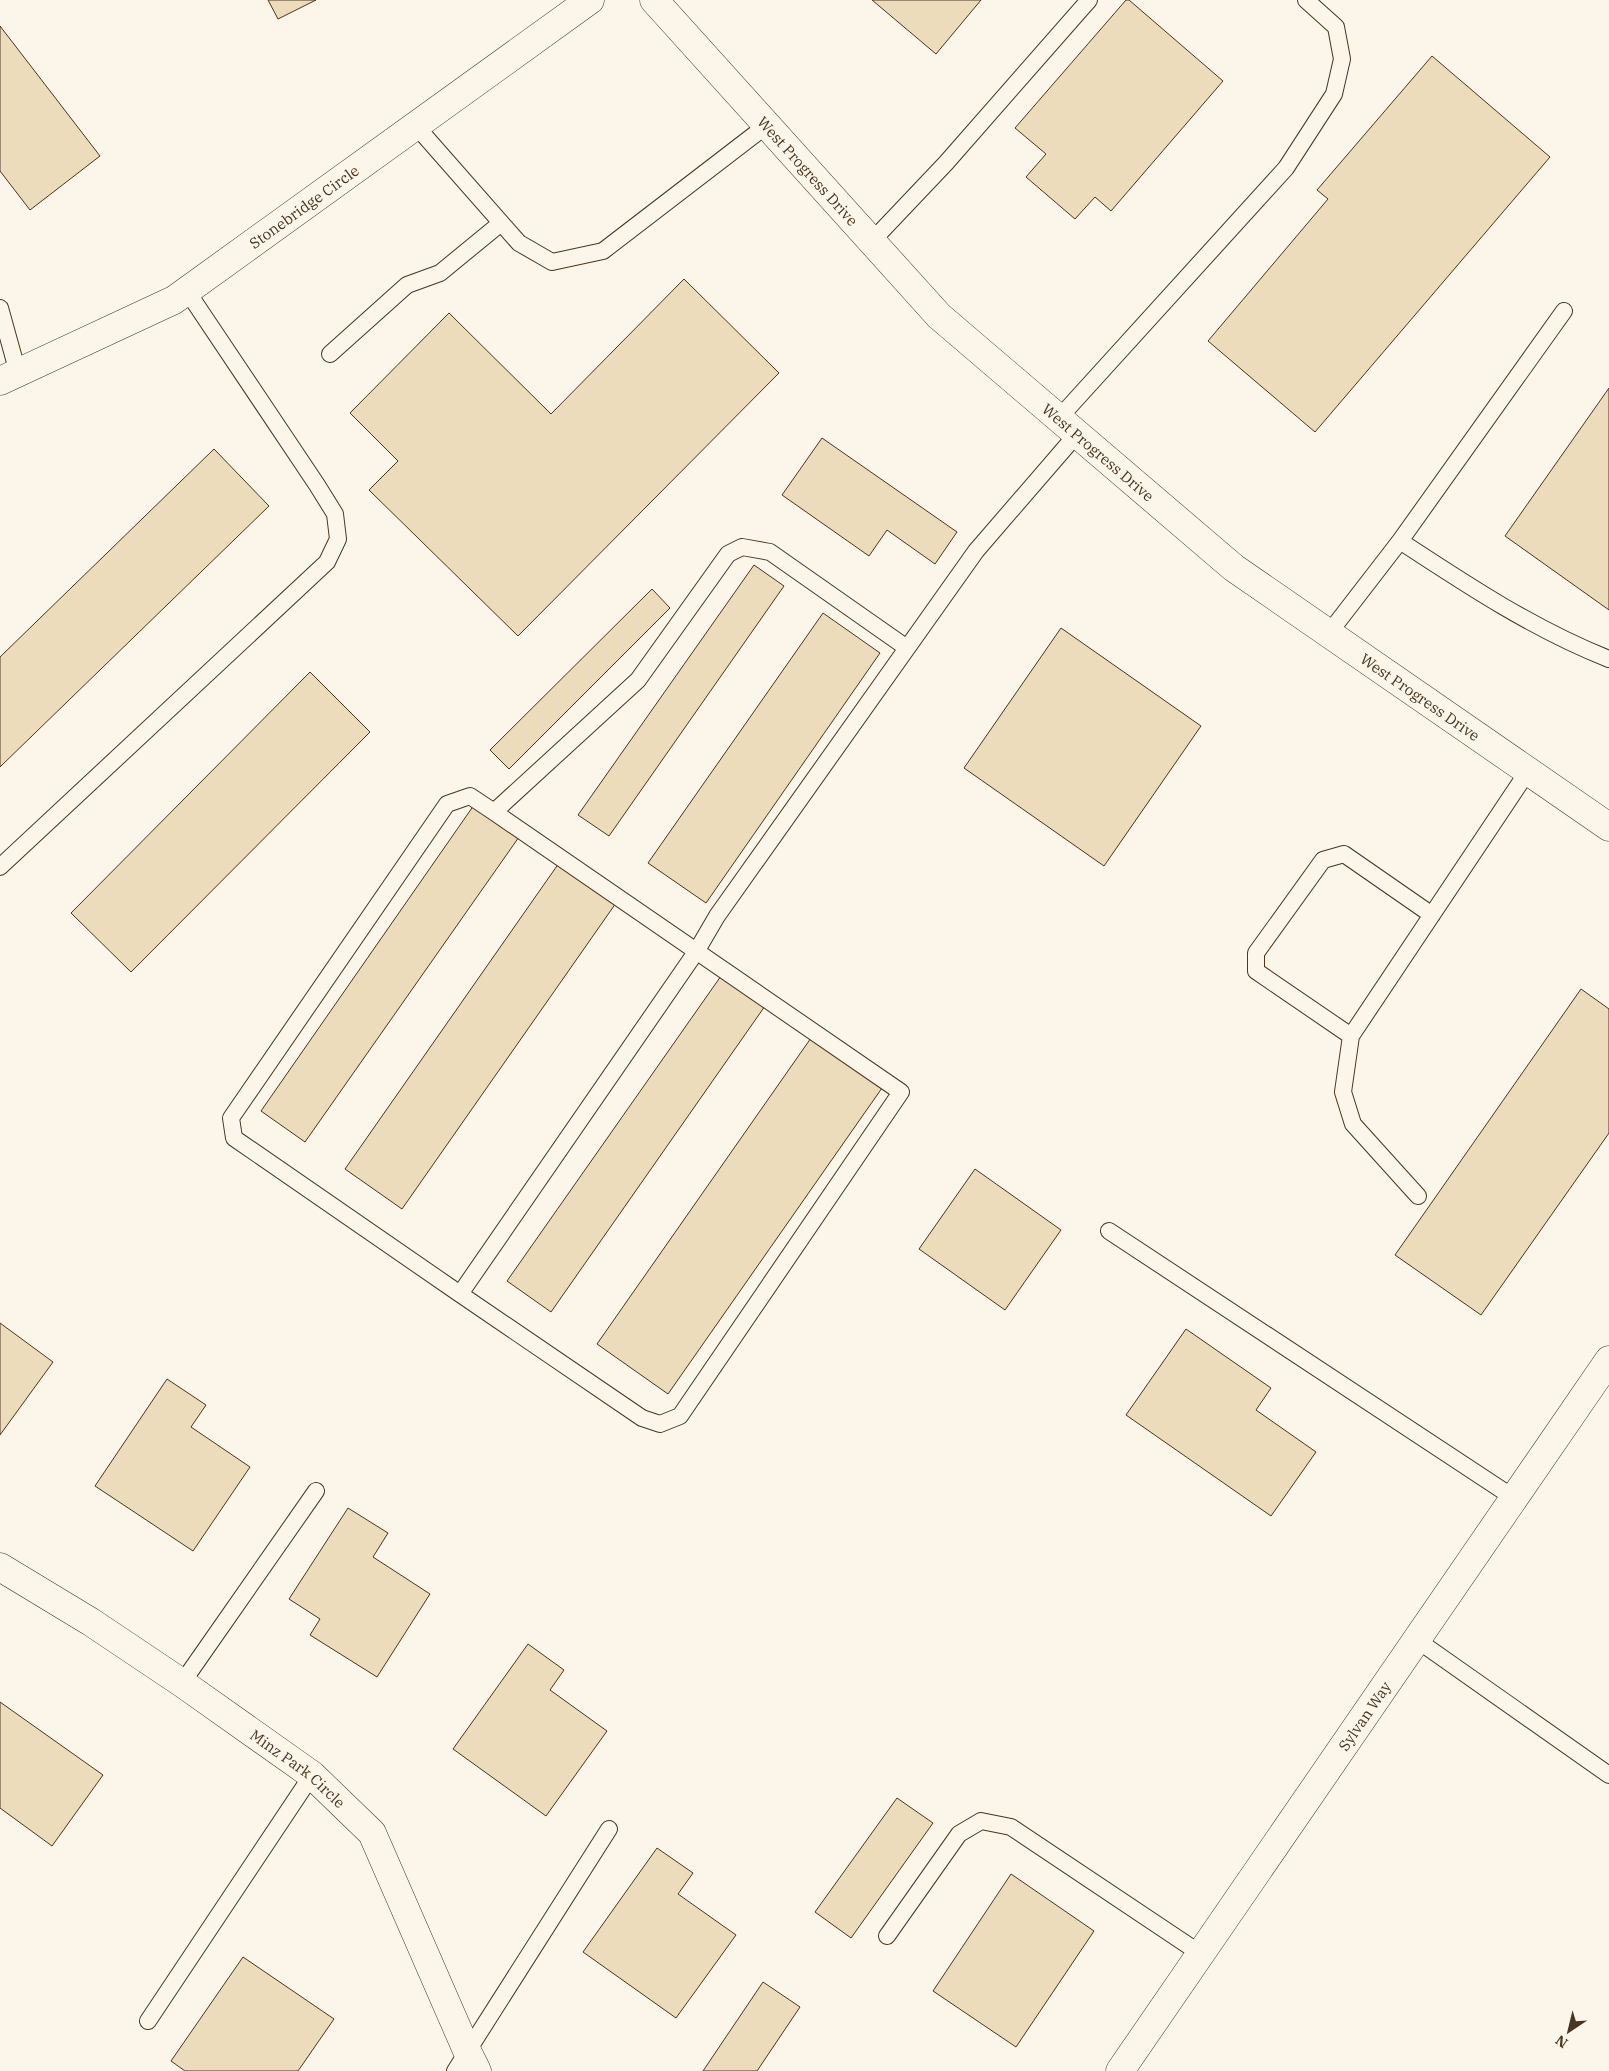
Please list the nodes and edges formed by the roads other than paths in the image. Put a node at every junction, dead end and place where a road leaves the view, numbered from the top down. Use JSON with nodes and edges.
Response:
{"nodes":[{"id":1,"x":590,"y":0,"type":"edge"},
{"id":2,"x":654,"y":0,"type":"edge"},
{"id":3,"x":1089,"y":0,"type":"edge"},
{"id":4,"x":1306,"y":0,"type":"edge"},
{"id":5,"x":766,"y":125,"type":"junction"},
{"id":6,"x":416,"y":126,"type":"junction"},
{"id":7,"x":501,"y":223,"type":"junction"},
{"id":8,"x":872,"y":241,"type":"junction"},
{"id":9,"x":187,"y":291,"type":"junction"},
{"id":10,"x":0,"y":308,"type":"edge"},
{"id":11,"x":1564,"y":311,"type":"dead end"},
{"id":12,"x":330,"y":354,"type":"dead end"},
{"id":13,"x":9,"y":377,"type":"edge"},
{"id":14,"x":1068,"y":426,"type":"junction"},
{"id":15,"x":1400,"y":541,"type":"junction"},
{"id":16,"x":1329,"y":633,"type":"junction"},
{"id":17,"x":907,"y":648,"type":"junction"},
{"id":18,"x":1609,"y":659,"type":"edge"},
{"id":19,"x":1528,"y":771,"type":"junction"},
{"id":20,"x":494,"y":812,"type":"junction"},
{"id":21,"x":1609,"y":827,"type":"edge"},
{"id":22,"x":0,"y":867,"type":"edge"},
{"id":23,"x":1432,"y":915,"type":"junction"},
{"id":24,"x":696,"y":952,"type":"junction"},
{"id":25,"x":1351,"y":1036,"type":"junction"},
{"id":26,"x":1418,"y":1196,"type":"dead end"},
{"id":27,"x":1110,"y":1230,"type":"dead end"},
{"id":28,"x":460,"y":1294,"type":"junction"},
{"id":29,"x":1609,"y":1360,"type":"edge"},
{"id":30,"x":316,"y":1491,"type":"dead end"},
{"id":31,"x":1514,"y":1498,"type":"junction"},
{"id":32,"x":0,"y":1567,"type":"edge"},
{"id":33,"x":1417,"y":1640,"type":"junction"},
{"id":34,"x":182,"y":1683,"type":"junction"},
{"id":35,"x":312,"y":1775,"type":"junction"},
{"id":36,"x":1609,"y":1775,"type":"edge"},
{"id":37,"x":609,"y":1830,"type":"dead end"},
{"id":38,"x":887,"y":1936,"type":"dead end"},
{"id":39,"x":1201,"y":1954,"type":"junction"},
{"id":40,"x":148,"y":2020,"type":"dead end"},
{"id":41,"x":467,"y":2065,"type":"edge"},
{"id":42,"x":1120,"y":2071,"type":"edge"}],
"edges":[{"from":1,"to":6,"type":"street","name":"Stonebridge Circle"},
{"from":2,"to":5,"type":"street","name":"West Progress Drive"},
{"from":3,"to":8,"type":"lane"},
{"from":4,"to":14,"type":"lane"},
{"from":5,"to":7,"type":"lane"},
{"from":5,"to":8,"type":"street","name":"West Progress Drive"},
{"from":6,"to":7,"type":"lane"},
{"from":6,"to":9,"type":"street","name":"Stonebridge Circle"},
{"from":7,"to":12,"type":"lane"},
{"from":8,"to":14,"type":"street","name":"West Progress Drive"},
{"from":9,"to":13,"type":"street","name":"Stonebridge Circle"},
{"from":9,"to":22,"type":"lane"},
{"from":10,"to":13,"type":"lane"},
{"from":11,"to":15,"type":"lane"},
{"from":14,"to":16,"type":"street","name":"West Progress Drive"},
{"from":14,"to":17,"type":"lane"},
{"from":15,"to":16,"type":"lane"},
{"from":15,"to":18,"type":"lane"},
{"from":16,"to":19,"type":"street","name":"West Progress Drive"},
{"from":17,"to":20,"type":"lane"},
{"from":17,"to":24,"type":"lane"},
{"from":19,"to":21,"type":"street","name":"West Progress Drive"},
{"from":19,"to":23,"type":"lane"},
{"from":20,"to":24,"type":"lane"},
{"from":20,"to":28,"type":"lane"},
{"from":23,"to":25,"type":"lane"},
{"from":23,"to":25,"type":"lane"},
{"from":24,"to":28,"type":"lane"},
{"from":24,"to":28,"type":"lane"},
{"from":25,"to":26,"type":"lane"},
{"from":27,"to":31,"type":"lane"},
{"from":29,"to":31,"type":"street","name":"Sylvan Way"},
{"from":30,"to":34,"type":"lane"},
{"from":31,"to":33,"type":"street","name":"Sylvan Way"},
{"from":32,"to":34,"type":"street","name":"Minz Park Circle"},
{"from":33,"to":36,"type":"lane"},
{"from":33,"to":39,"type":"street","name":"Sylvan Way"},
{"from":34,"to":35,"type":"street","name":"Minz Park Circle"},
{"from":35,"to":40,"type":"lane"},
{"from":35,"to":41,"type":"street","name":"Minz Park Circle"},
{"from":37,"to":41,"type":"lane"},
{"from":38,"to":39,"type":"lane"},
{"from":39,"to":42,"type":"street","name":"Sylvan Way"}]}
